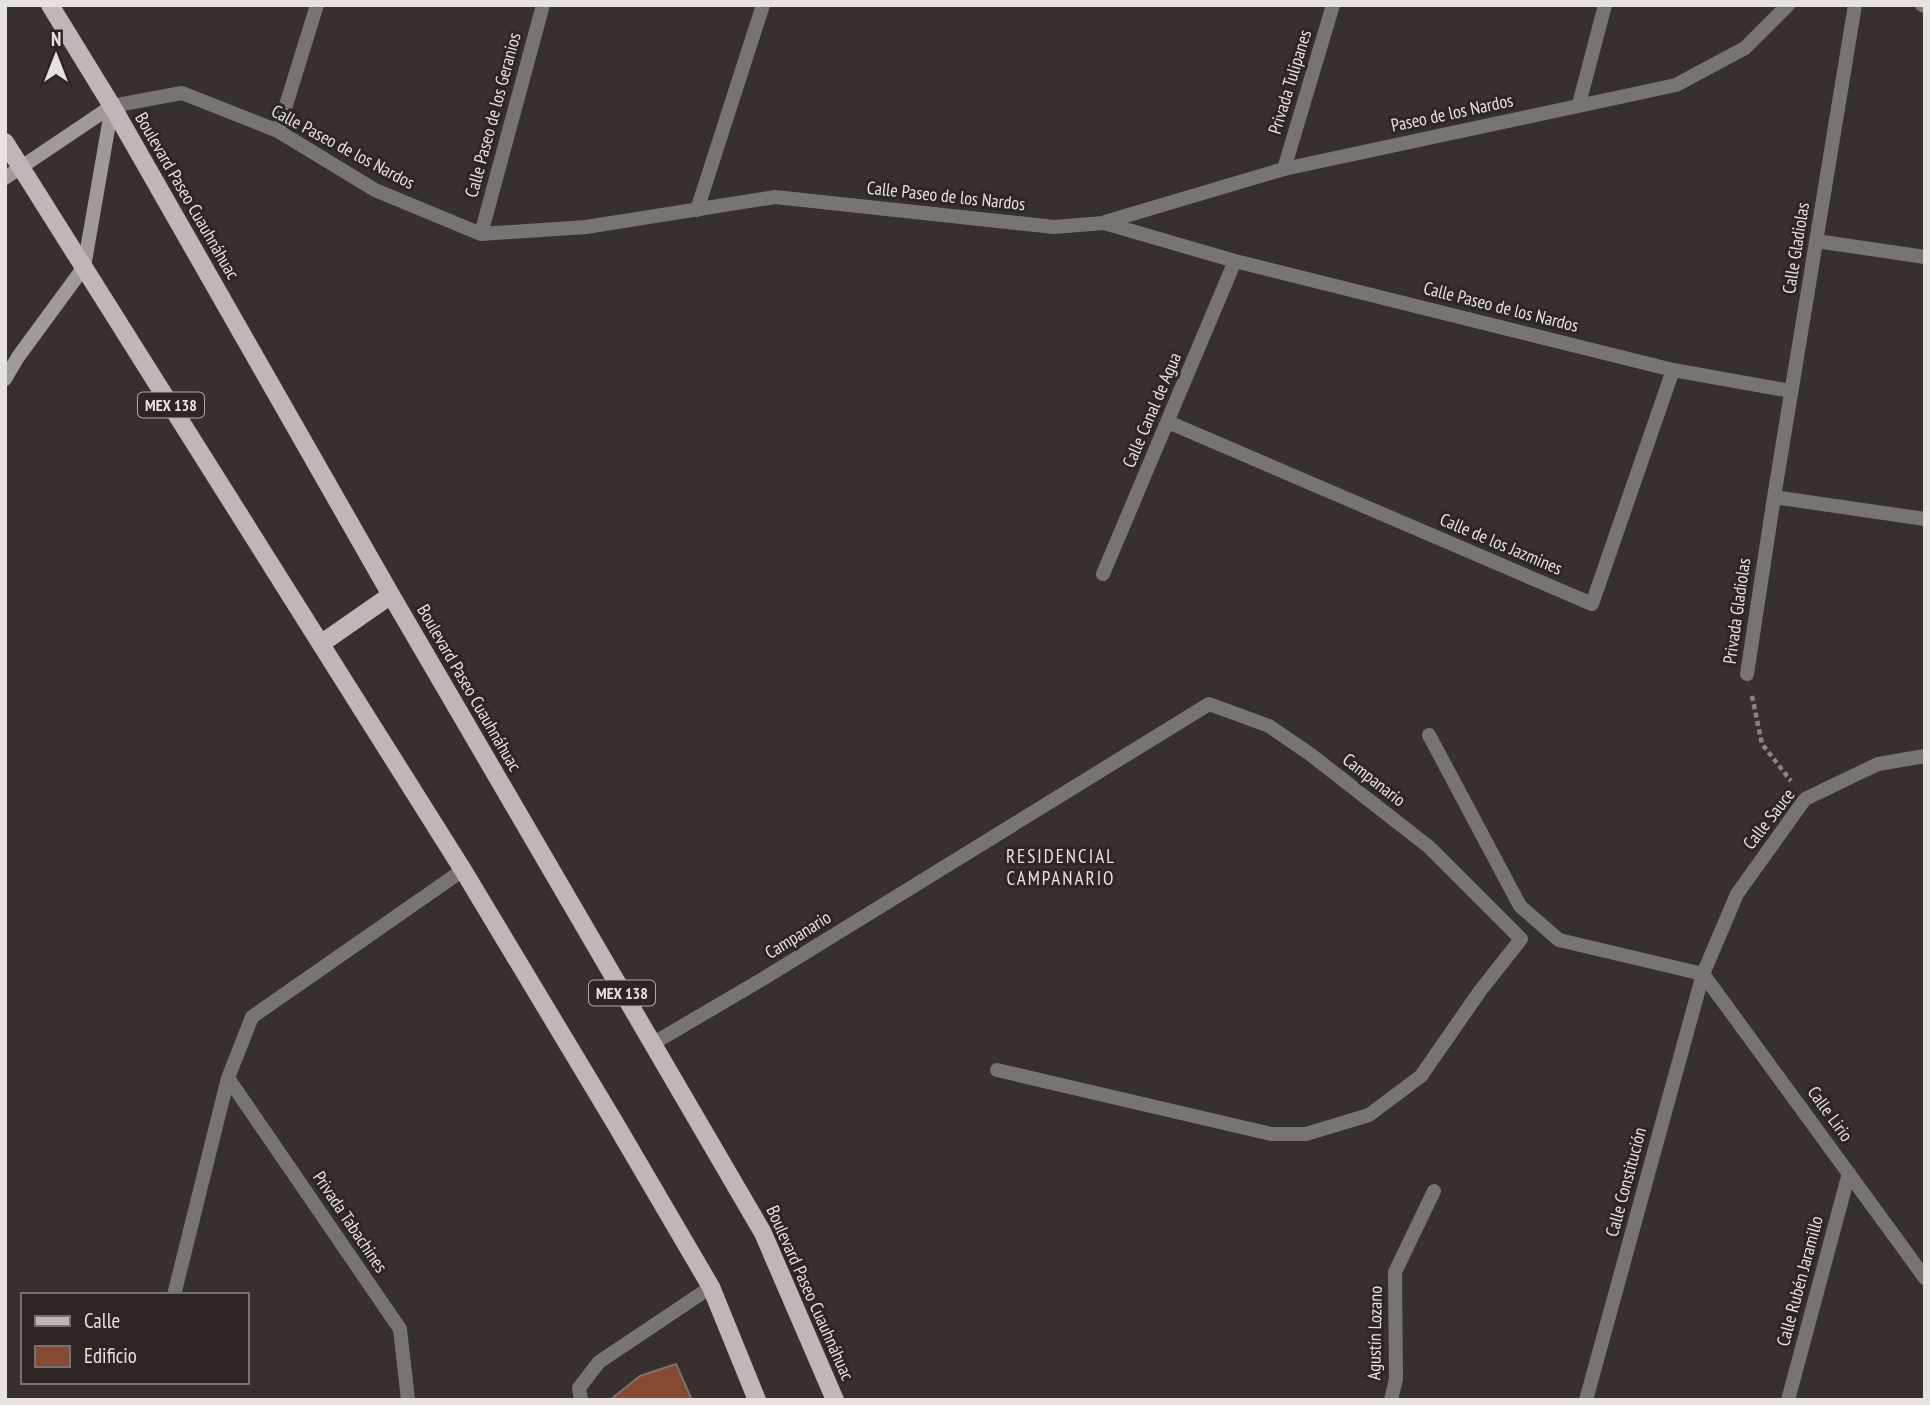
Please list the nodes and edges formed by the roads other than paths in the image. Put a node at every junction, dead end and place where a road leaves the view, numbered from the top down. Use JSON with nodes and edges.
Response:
{"nodes":[{"id":1,"x":50,"y":5,"type":"edge"},
{"id":2,"x":317,"y":5,"type":"edge"},
{"id":3,"x":542,"y":5,"type":"edge"},
{"id":4,"x":763,"y":5,"type":"edge"},
{"id":5,"x":1334,"y":5,"type":"edge"},
{"id":6,"x":1605,"y":5,"type":"edge"},
{"id":7,"x":1788,"y":5,"type":"edge"},
{"id":8,"x":1855,"y":5,"type":"edge"},
{"id":9,"x":1579,"y":104,"type":"junction"},
{"id":10,"x":111,"y":106,"type":"junction"},
{"id":11,"x":278,"y":131,"type":"junction"},
{"id":12,"x":5,"y":142,"type":"edge"},
{"id":13,"x":20,"y":166,"type":"junction"},
{"id":14,"x":1284,"y":169,"type":"junction"},
{"id":15,"x":5,"y":178,"type":"edge"},
{"id":16,"x":697,"y":210,"type":"junction"},
{"id":17,"x":1104,"y":222,"type":"junction"},
{"id":18,"x":481,"y":234,"type":"junction"},
{"id":19,"x":1816,"y":241,"type":"junction"},
{"id":20,"x":1925,"y":257,"type":"edge"},
{"id":21,"x":1236,"y":261,"type":"junction"},
{"id":22,"x":84,"y":267,"type":"junction"},
{"id":23,"x":1673,"y":370,"type":"junction"},
{"id":24,"x":5,"y":379,"type":"edge"},
{"id":25,"x":1791,"y":391,"type":"junction"},
{"id":26,"x":1168,"y":422,"type":"junction"},
{"id":27,"x":1774,"y":497,"type":"junction"},
{"id":28,"x":1925,"y":519,"type":"edge"},
{"id":29,"x":1102,"y":574,"type":"dead end"},
{"id":30,"x":391,"y":596,"type":"junction"},
{"id":31,"x":322,"y":643,"type":"junction"},
{"id":32,"x":1747,"y":674,"type":"road end"},
{"id":33,"x":1429,"y":735,"type":"dead end"},
{"id":34,"x":1925,"y":756,"type":"edge"},
{"id":35,"x":463,"y":870,"type":"junction"},
{"id":36,"x":1703,"y":974,"type":"junction"},
{"id":37,"x":652,"y":1044,"type":"junction"},
{"id":38,"x":997,"y":1070,"type":"dead end"},
{"id":39,"x":228,"y":1078,"type":"junction"},
{"id":40,"x":1849,"y":1173,"type":"junction"},
{"id":41,"x":1434,"y":1191,"type":"dead end"},
{"id":42,"x":1925,"y":1278,"type":"edge"},
{"id":43,"x":711,"y":1287,"type":"junction"},
{"id":44,"x":174,"y":1293,"type":"edge"},
{"id":45,"x":408,"y":1400,"type":"edge"},
{"id":46,"x":581,"y":1400,"type":"edge"},
{"id":47,"x":757,"y":1400,"type":"edge"},
{"id":48,"x":835,"y":1400,"type":"edge"},
{"id":49,"x":1391,"y":1400,"type":"edge"},
{"id":50,"x":1586,"y":1400,"type":"edge"},
{"id":51,"x":1788,"y":1400,"type":"edge"}],
"edges":[{"from":1,"to":10,"type":"main road","name":"Boulevard Paseo Cuauhnáhuac","number":"MEX 138"},
{"from":2,"to":11,"type":"street"},
{"from":3,"to":18,"type":"street","name":"Calle Paseo de los Geranios"},
{"from":4,"to":16,"type":"street"},
{"from":5,"to":14,"type":"street","name":"Privada Tulipanes"},
{"from":6,"to":9,"type":"street"},
{"from":7,"to":9,"type":"street","name":"Paseo de los Nardos"},
{"from":8,"to":19,"type":"street","name":"Calle Gladiolas"},
{"from":9,"to":14,"type":"street","name":"Paseo de los Nardos"},
{"from":10,"to":11,"type":"street","name":"Calle Paseo de los Nardos"},
{"from":10,"to":13,"type":"street"},
{"from":10,"to":22,"type":"street"},
{"from":10,"to":30,"type":"main road","name":"Boulevard Paseo Cuauhnáhuac","number":"MEX 138"},
{"from":11,"to":18,"type":"street","name":"Calle Paseo de los Nardos"},
{"from":12,"to":13,"type":"main road","number":"MEX 138"},
{"from":13,"to":15,"type":"street"},
{"from":13,"to":22,"type":"main road","number":"MEX 138"},
{"from":14,"to":17,"type":"street","name":"Paseo de los Nardos"},
{"from":16,"to":17,"type":"street","name":"Calle Paseo de los Nardos"},
{"from":16,"to":18,"type":"street","name":"Calle Paseo de los Nardos"},
{"from":17,"to":21,"type":"street","name":"Calle Paseo de los Nardos"},
{"from":19,"to":20,"type":"street"},
{"from":19,"to":25,"type":"street","name":"Calle Gladiolas"},
{"from":21,"to":23,"type":"street","name":"Calle Paseo de los Nardos"},
{"from":21,"to":26,"type":"street","name":"Calle Canal de Agua"},
{"from":22,"to":24,"type":"street"},
{"from":22,"to":31,"type":"main road","number":"MEX 138"},
{"from":23,"to":25,"type":"street","name":"Calle Paseo de los Nardos"},
{"from":23,"to":26,"type":"street","name":"Calle de los Jazmines"},
{"from":25,"to":27,"type":"street","name":"Calle Gladiolas"},
{"from":26,"to":29,"type":"street","name":"Calle Canal de Agua"},
{"from":27,"to":28,"type":"street"},
{"from":27,"to":32,"type":"street","name":"Privada Gladiolas"},
{"from":30,"to":31,"type":"main road"},
{"from":30,"to":37,"type":"main road","name":"Boulevard Paseo Cuauhnáhuac","number":"MEX 138"},
{"from":31,"to":35,"type":"main road","number":"MEX 138"},
{"from":33,"to":36,"type":"street"},
{"from":34,"to":36,"type":"street","name":"Calle Sauce"},
{"from":35,"to":39,"type":"street"},
{"from":35,"to":43,"type":"main road","number":"MEX 138"},
{"from":36,"to":40,"type":"street","name":"Calle Lirio"},
{"from":36,"to":50,"type":"street","name":"Calle Constitución"},
{"from":37,"to":38,"type":"street","name":"Campanario"},
{"from":37,"to":48,"type":"main road","name":"Boulevard Paseo Cuauhnáhuac","number":"MEX 138"},
{"from":39,"to":44,"type":"street"},
{"from":39,"to":45,"type":"street","name":"Privada Tabachines"},
{"from":40,"to":42,"type":"street","name":"Calle Lirio"},
{"from":40,"to":51,"type":"street","name":"Calle Rubén Jaramillo"},
{"from":41,"to":49,"type":"street","name":"Agustín Lozano"},
{"from":43,"to":46,"type":"street"},
{"from":43,"to":47,"type":"main road","number":"MEX 138"}]}
